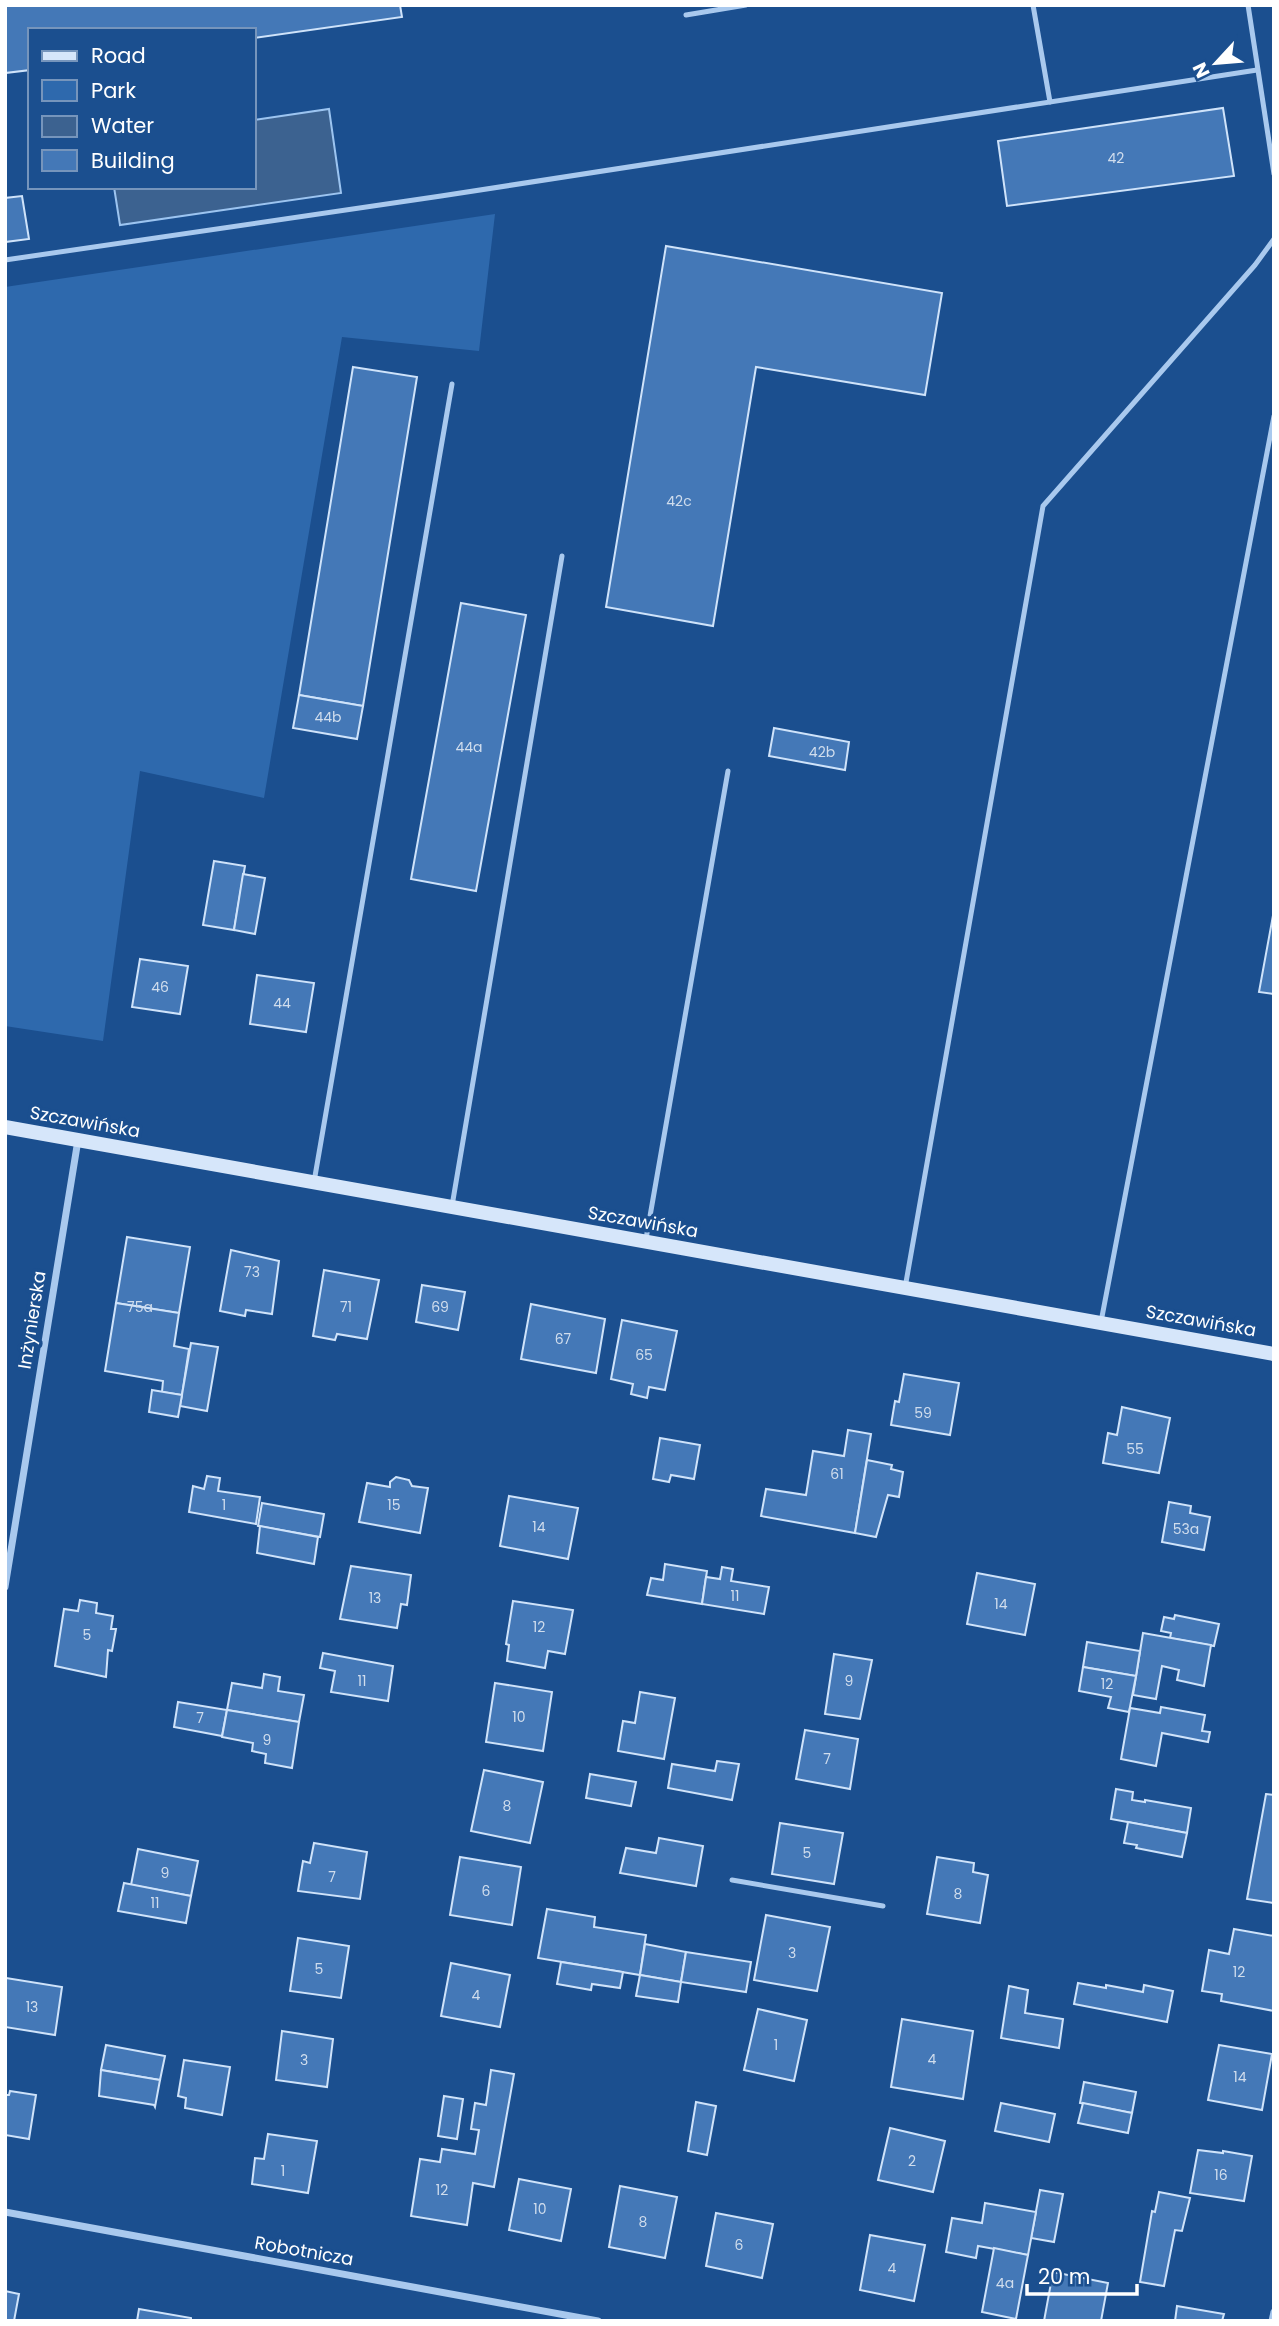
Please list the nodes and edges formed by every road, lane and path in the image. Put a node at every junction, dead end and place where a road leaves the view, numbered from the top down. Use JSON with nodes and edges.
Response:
{"nodes":[{"id":1,"x":746,"y":5,"type":"edge"},
{"id":2,"x":1033,"y":5,"type":"edge"},
{"id":3,"x":1248,"y":5,"type":"edge"},
{"id":4,"x":686,"y":15,"type":"dead end"},
{"id":5,"x":1257,"y":69,"type":"junction"},
{"id":6,"x":1050,"y":102,"type":"junction"},
{"id":7,"x":1273,"y":169,"type":"edge"},
{"id":8,"x":1274,"y":239,"type":"edge"},
{"id":9,"x":5,"y":260,"type":"edge"},
{"id":10,"x":452,"y":384,"type":"dead end"},
{"id":11,"x":1274,"y":416,"type":"edge"},
{"id":12,"x":562,"y":555,"type":"dead end"},
{"id":13,"x":728,"y":771,"type":"dead end"},
{"id":14,"x":5,"y":1127,"type":"edge"},
{"id":15,"x":78,"y":1140,"type":"junction"},
{"id":16,"x":314,"y":1182,"type":"junction"},
{"id":17,"x":452,"y":1206,"type":"junction"},
{"id":18,"x":646,"y":1242,"type":"junction"},
{"id":19,"x":905,"y":1288,"type":"junction"},
{"id":20,"x":1101,"y":1322,"type":"junction"},
{"id":21,"x":1274,"y":1354,"type":"edge"},
{"id":22,"x":5,"y":1587,"type":"edge"},
{"id":23,"x":732,"y":1880,"type":"dead end"},
{"id":24,"x":883,"y":1906,"type":"dead end"},
{"id":25,"x":5,"y":2212,"type":"edge"},
{"id":26,"x":1274,"y":2312,"type":"edge"},
{"id":27,"x":598,"y":2321,"type":"edge"},
{"id":28,"x":1272,"y":2321,"type":"edge"}],
"edges":[{"from":1,"to":4,"type":"lane"},
{"from":2,"to":6,"type":"lane"},
{"from":3,"to":5,"type":"lane"},
{"from":5,"to":6,"type":"lane"},
{"from":5,"to":7,"type":"lane"},
{"from":6,"to":9,"type":"lane"},
{"from":8,"to":19,"type":"lane"},
{"from":10,"to":16,"type":"lane"},
{"from":11,"to":20,"type":"lane"},
{"from":12,"to":17,"type":"lane"},
{"from":13,"to":18,"type":"lane"},
{"from":14,"to":15,"type":"street","name":"Szczawińska"},
{"from":15,"to":16,"type":"street","name":"Szczawińska"},
{"from":15,"to":22,"type":"street","name":"Inżynierska"},
{"from":16,"to":17,"type":"street","name":"Szczawińska"},
{"from":17,"to":18,"type":"street","name":"Szczawińska"},
{"from":18,"to":19,"type":"street","name":"Szczawińska"},
{"from":19,"to":20,"type":"street","name":"Szczawińska"},
{"from":20,"to":21,"type":"street","name":"Szczawińska"},
{"from":23,"to":24,"type":"lane"},
{"from":25,"to":27,"type":"street","name":"Robotnicza"},
{"from":26,"to":28,"type":"street"}]}
